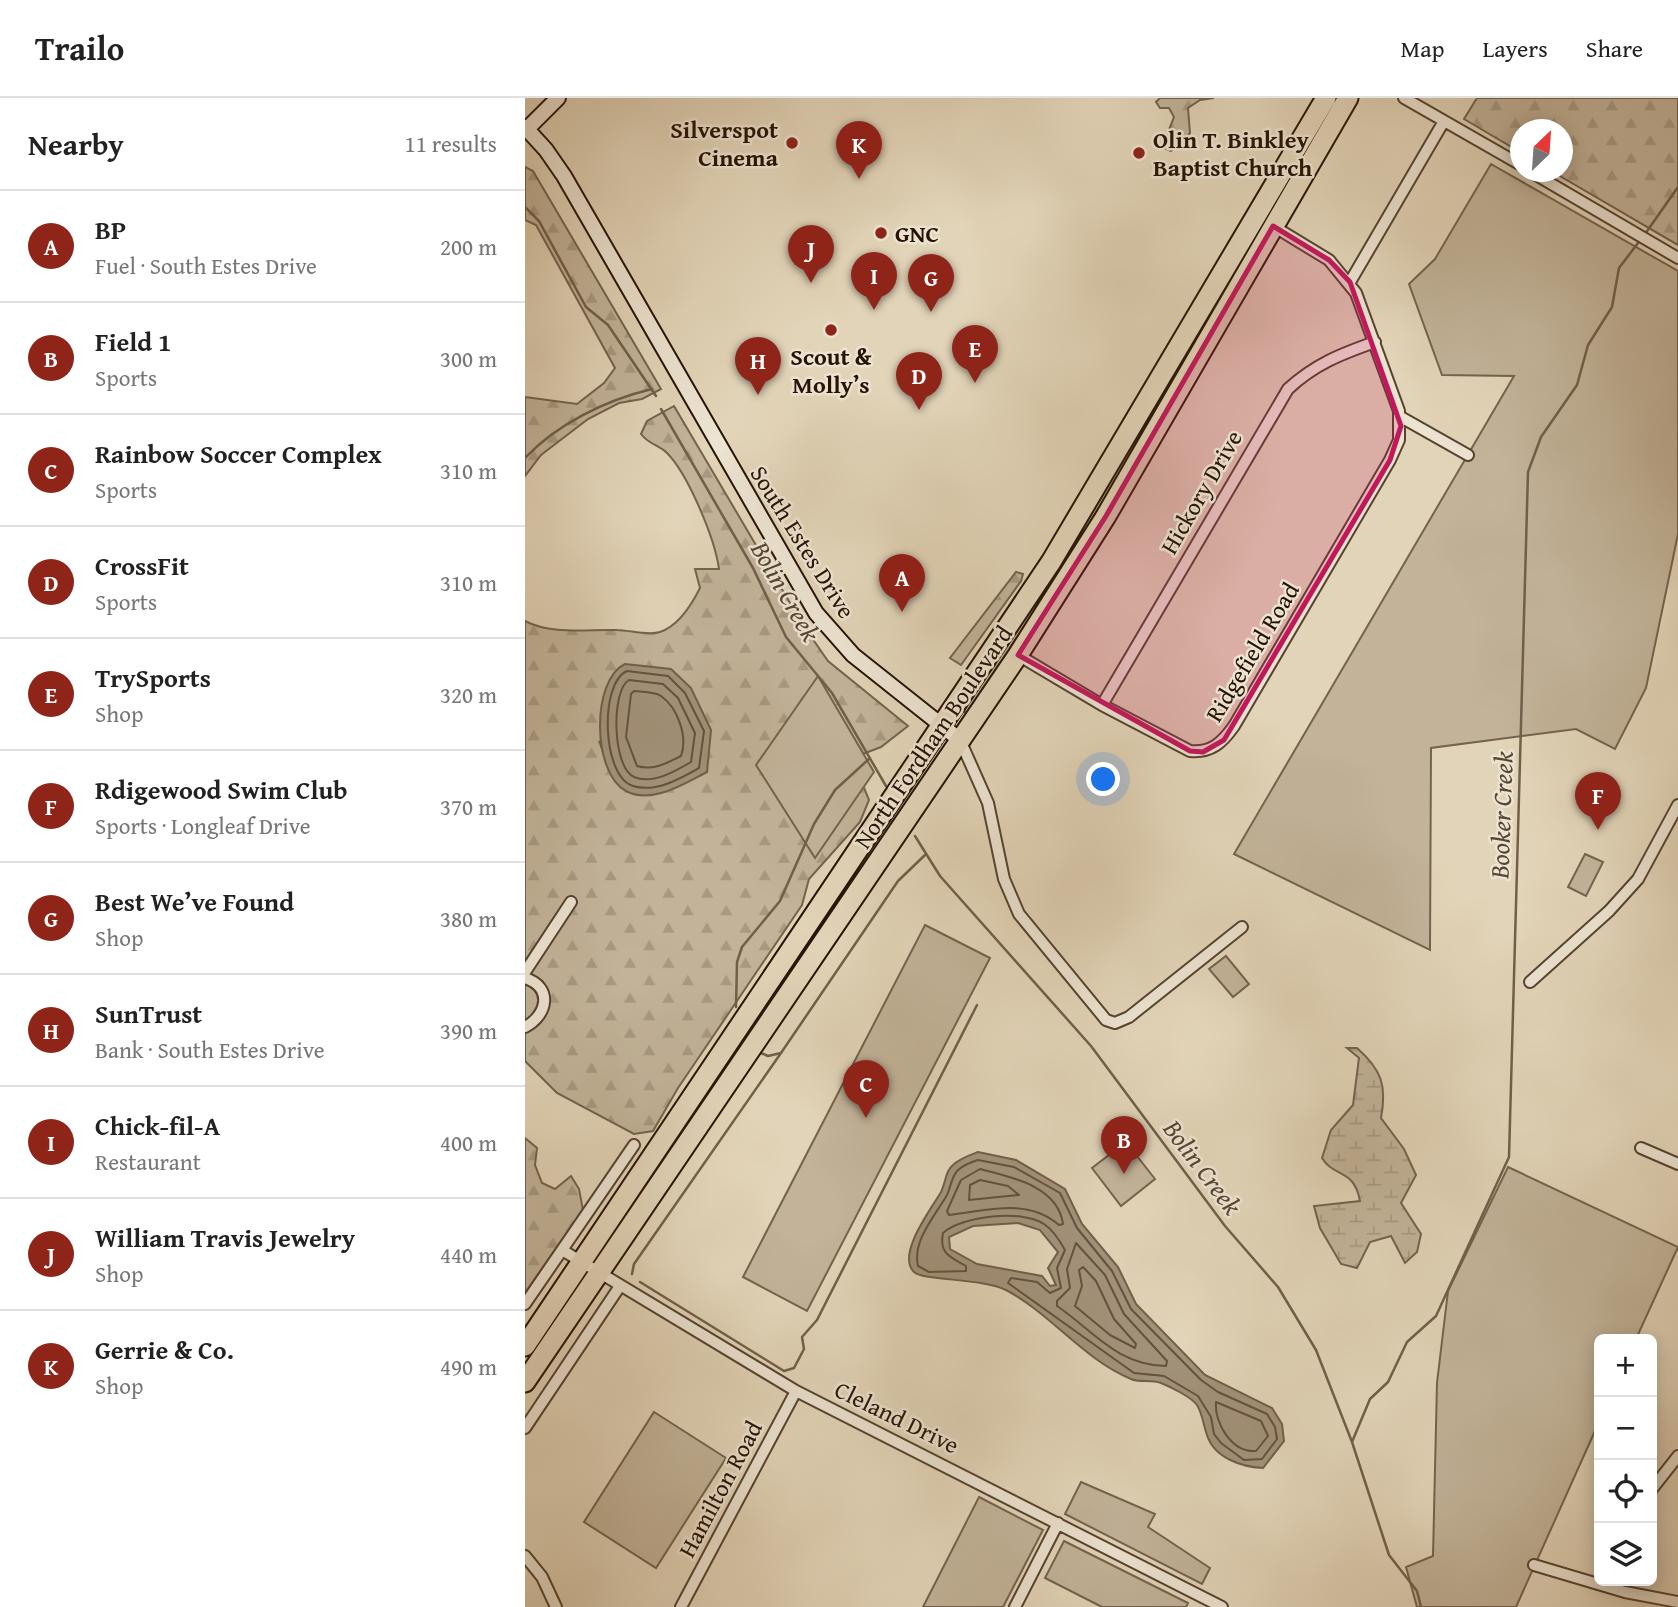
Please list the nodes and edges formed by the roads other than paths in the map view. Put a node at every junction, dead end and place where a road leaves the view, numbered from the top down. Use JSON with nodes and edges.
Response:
{"nodes":[{"id":1,"x":558,"y":98,"type":"edge"},
{"id":2,"x":1326,"y":98,"type":"edge"},
{"id":3,"x":1348,"y":98,"type":"edge"},
{"id":4,"x":1404,"y":98,"type":"edge"},
{"id":5,"x":1444,"y":121,"type":"junction"},
{"id":6,"x":526,"y":129,"type":"edge"},
{"id":7,"x":1510,"y":159,"type":"edge"},
{"id":8,"x":1548,"y":182,"type":"edge"},
{"id":9,"x":1273,"y":226,"type":"junction"},
{"id":10,"x":1678,"y":258,"type":"edge"},
{"id":11,"x":1350,"y":282,"type":"junction"},
{"id":12,"x":1375,"y":342,"type":"junction"},
{"id":13,"x":1399,"y":416,"type":"junction"},
{"id":14,"x":1468,"y":455,"type":"dead end"},
{"id":15,"x":1018,"y":655,"type":"junction"},
{"id":16,"x":1102,"y":705,"type":"junction"},
{"id":17,"x":942,"y":724,"type":"junction"},
{"id":18,"x":960,"y":740,"type":"junction"},
{"id":19,"x":1678,"y":804,"type":"edge"},
{"id":20,"x":571,"y":902,"type":"dead end"},
{"id":21,"x":1242,"y":927,"type":"dead end"},
{"id":22,"x":525,"y":972,"type":"edge"},
{"id":23,"x":525,"y":978,"type":"edge"},
{"id":24,"x":1530,"y":982,"type":"dead end"},
{"id":25,"x":525,"y":1027,"type":"edge"},
{"id":26,"x":634,"y":1145,"type":"dead end"},
{"id":27,"x":1641,"y":1148,"type":"dead end"},
{"id":28,"x":1678,"y":1164,"type":"edge"},
{"id":29,"x":562,"y":1250,"type":"junction"},
{"id":30,"x":581,"y":1262,"type":"junction"},
{"id":31,"x":599,"y":1273,"type":"junction"},
{"id":32,"x":620,"y":1286,"type":"junction"},
{"id":33,"x":525,"y":1304,"type":"edge"},
{"id":34,"x":525,"y":1346,"type":"edge"},
{"id":35,"x":525,"y":1382,"type":"edge"},
{"id":36,"x":796,"y":1391,"type":"junction"},
{"id":37,"x":525,"y":1427,"type":"edge"},
{"id":38,"x":1678,"y":1456,"type":"edge"},
{"id":39,"x":1657,"y":1483,"type":"edge"},
{"id":40,"x":1058,"y":1523,"type":"junction"},
{"id":41,"x":525,"y":1556,"type":"edge"},
{"id":42,"x":1534,"y":1565,"type":"dead end"},
{"id":43,"x":1594,"y":1580,"type":"edge"},
{"id":44,"x":1617,"y":1586,"type":"edge"},
{"id":45,"x":1202,"y":1595,"type":"junction"},
{"id":46,"x":1678,"y":1602,"type":"edge"},
{"id":47,"x":556,"y":1607,"type":"edge"},
{"id":48,"x":681,"y":1607,"type":"edge"},
{"id":49,"x":1015,"y":1607,"type":"edge"},
{"id":50,"x":1196,"y":1607,"type":"edge"},
{"id":51,"x":1222,"y":1607,"type":"edge"}],
"edges":[{"from":1,"to":6,"type":"main road"},
{"from":2,"to":17,"type":"highway","name":"North Fordham Boulevard"},
{"from":3,"to":9,"type":"highway","name":"North Fordham Boulevard"},
{"from":4,"to":5,"type":"street"},
{"from":5,"to":7,"type":"street"},
{"from":5,"to":11,"type":"street"},
{"from":6,"to":17,"type":"main road","name":"South Estes Drive"},
{"from":8,"to":10,"type":"street"},
{"from":9,"to":11,"type":"street"},
{"from":9,"to":15,"type":"highway","name":"North Fordham Boulevard"},
{"from":11,"to":12,"type":"street"},
{"from":12,"to":13,"type":"street"},
{"from":12,"to":16,"type":"street","name":"Hickory Drive"},
{"from":13,"to":14,"type":"street"},
{"from":13,"to":16,"type":"street","name":"Ridgefield Road"},
{"from":15,"to":16,"type":"street","name":"Ridgefield Road"},
{"from":15,"to":18,"type":"highway","name":"North Fordham Boulevard"},
{"from":17,"to":18,"type":"main road","name":"South Estes Drive"},
{"from":17,"to":30,"type":"highway","name":"North Fordham Boulevard"},
{"from":18,"to":21,"type":"street","name":"South Estes Drive"},
{"from":18,"to":31,"type":"highway","name":"North Fordham Boulevard"},
{"from":19,"to":24,"type":"street"},
{"from":20,"to":22,"type":"street"},
{"from":23,"to":25,"type":"street"},
{"from":26,"to":29,"type":"street"},
{"from":27,"to":28,"type":"street"},
{"from":29,"to":30,"type":"street","name":"Cleland Drive"},
{"from":29,"to":33,"type":"street"},
{"from":30,"to":31,"type":"street","name":"Cleland Drive"},
{"from":30,"to":34,"type":"highway","name":"North Fordham Boulevard"},
{"from":31,"to":32,"type":"street","name":"Cleland Drive"},
{"from":31,"to":35,"type":"highway","name":"North Fordham Boulevard"},
{"from":32,"to":36,"type":"street","name":"Cleland Drive"},
{"from":32,"to":37,"type":"street"},
{"from":36,"to":40,"type":"street","name":"Cleland Drive"},
{"from":36,"to":48,"type":"street","name":"Hamilton Road"},
{"from":38,"to":39,"type":"street"},
{"from":40,"to":45,"type":"street","name":"Cleland Drive"},
{"from":40,"to":49,"type":"street"},
{"from":41,"to":47,"type":"street"},
{"from":42,"to":43,"type":"street"},
{"from":44,"to":46,"type":"street"},
{"from":45,"to":50,"type":"street"},
{"from":45,"to":51,"type":"street","name":"Cleland Drive"}]}
